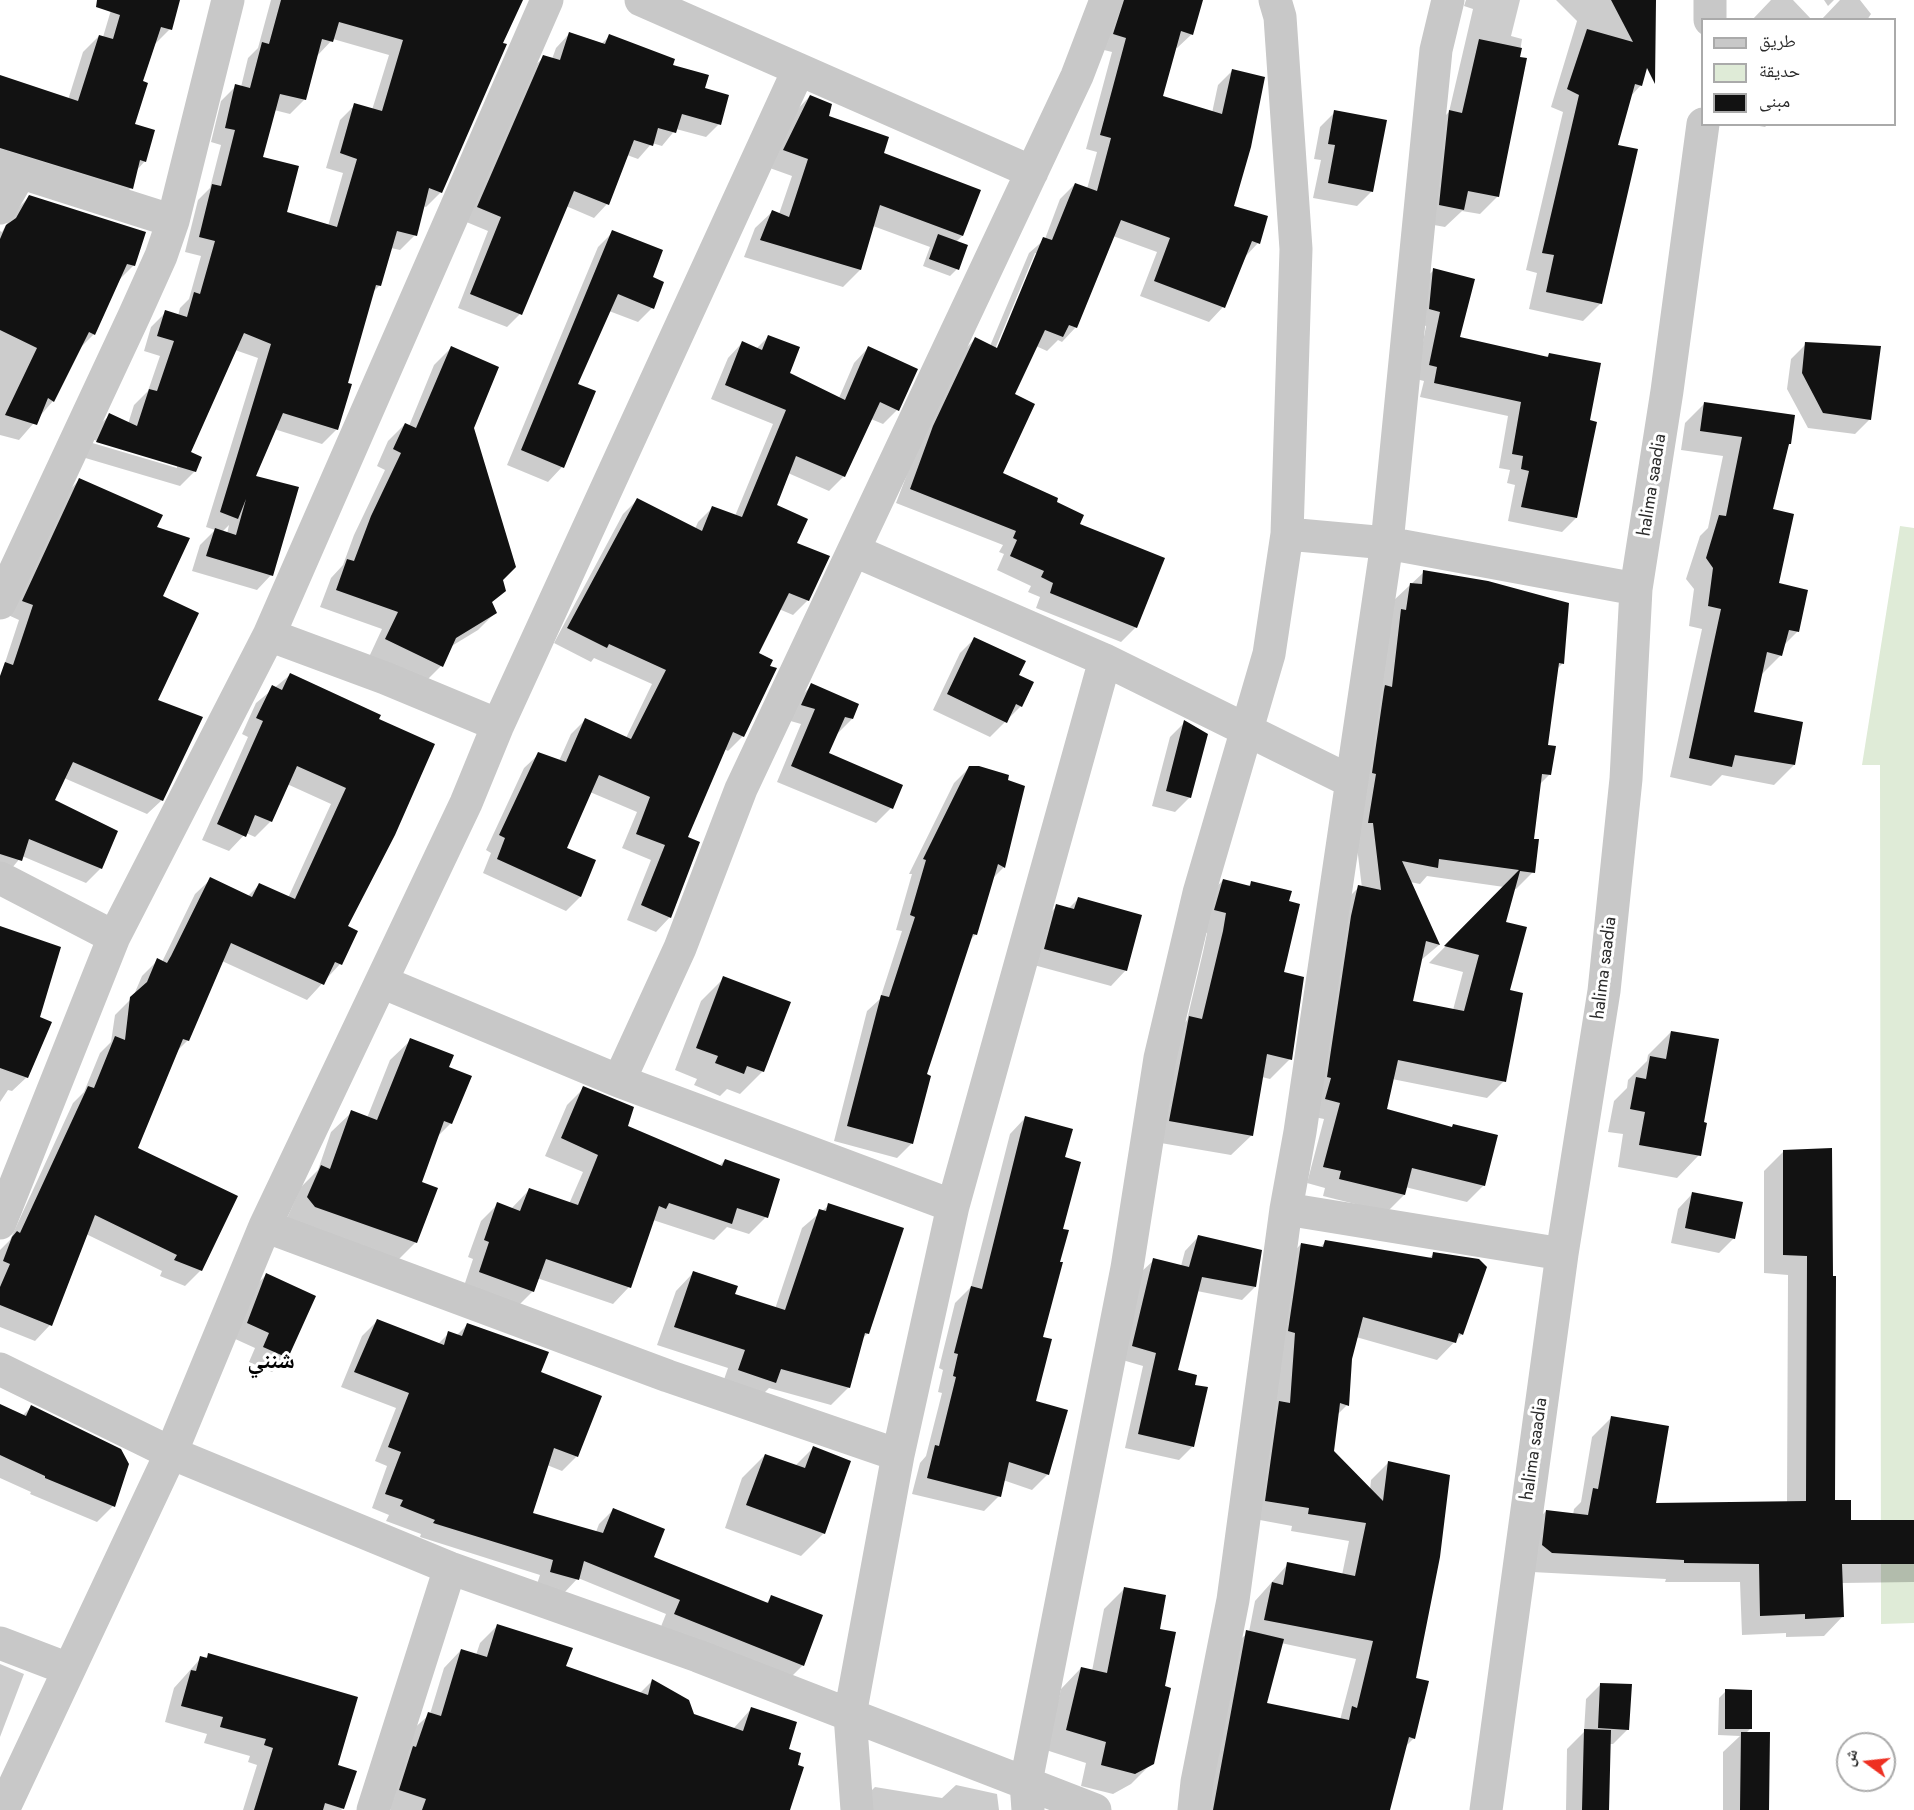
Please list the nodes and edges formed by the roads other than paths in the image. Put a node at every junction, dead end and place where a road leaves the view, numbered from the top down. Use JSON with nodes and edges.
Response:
{"nodes":[{"id":1,"x":228,"y":0,"type":"edge"},
{"id":2,"x":547,"y":0,"type":"edge"},
{"id":3,"x":641,"y":0,"type":"edge"},
{"id":4,"x":1106,"y":0,"type":"edge"},
{"id":5,"x":1275,"y":0,"type":"edge"},
{"id":6,"x":1448,"y":0,"type":"edge"},
{"id":7,"x":1710,"y":0,"type":"edge"},
{"id":8,"x":1710,"y":18,"type":"edge"},
{"id":9,"x":798,"y":71,"type":"junction"},
{"id":10,"x":1703,"y":126,"type":"edge"},
{"id":11,"x":10,"y":169,"type":"edge"},
{"id":12,"x":1032,"y":172,"type":"junction"},
{"id":13,"x":0,"y":208,"type":"edge"},
{"id":14,"x":173,"y":221,"type":"junction"},
{"id":15,"x":1287,"y":534,"type":"junction"},
{"id":16,"x":1386,"y":543,"type":"junction"},
{"id":17,"x":855,"y":551,"type":"junction"},
{"id":18,"x":1636,"y":589,"type":"junction"},
{"id":19,"x":0,"y":603,"type":"edge"},
{"id":20,"x":269,"y":635,"type":"junction"},
{"id":21,"x":1105,"y":660,"type":"junction"},
{"id":22,"x":498,"y":725,"type":"junction"},
{"id":23,"x":1247,"y":730,"type":"junction"},
{"id":24,"x":1352,"y":782,"type":"junction"},
{"id":25,"x":0,"y":878,"type":"edge"},
{"id":26,"x":114,"y":937,"type":"junction"},
{"id":27,"x":381,"y":982,"type":"junction"},
{"id":28,"x":619,"y":1081,"type":"junction"},
{"id":29,"x":953,"y":1206,"type":"junction"},
{"id":30,"x":1286,"y":1209,"type":"junction"},
{"id":31,"x":0,"y":1223,"type":"edge"},
{"id":32,"x":265,"y":1226,"type":"junction"},
{"id":33,"x":1562,"y":1254,"type":"junction"},
{"id":34,"x":0,"y":1369,"type":"edge"},
{"id":35,"x":171,"y":1453,"type":"junction"},
{"id":36,"x":898,"y":1455,"type":"junction"},
{"id":37,"x":450,"y":1568,"type":"junction"},
{"id":38,"x":0,"y":1643,"type":"edge"},
{"id":39,"x":68,"y":1669,"type":"junction"},
{"id":40,"x":850,"y":1715,"type":"junction"},
{"id":41,"x":1027,"y":1796,"type":"edge"},
{"id":42,"x":3,"y":1810,"type":"edge"},
{"id":43,"x":373,"y":1810,"type":"edge"},
{"id":44,"x":857,"y":1810,"type":"edge"},
{"id":45,"x":1095,"y":1810,"type":"edge"},
{"id":46,"x":1194,"y":1810,"type":"edge"},
{"id":47,"x":1486,"y":1810,"type":"edge"}],
"edges":[{"from":1,"to":14,"type":"street"},
{"from":2,"to":20,"type":"street"},
{"from":3,"to":9,"type":"street"},
{"from":4,"to":12,"type":"street"},
{"from":5,"to":15,"type":"street"},
{"from":6,"to":16,"type":"street"},
{"from":7,"to":8,"type":"street"},
{"from":9,"to":12,"type":"street"},
{"from":9,"to":22,"type":"street"},
{"from":10,"to":18,"type":"street","name":"halima saadia"},
{"from":11,"to":13,"type":"street"},
{"from":11,"to":14,"type":"street"},
{"from":12,"to":17,"type":"street"},
{"from":14,"to":19,"type":"street"},
{"from":15,"to":16,"type":"street"},
{"from":15,"to":23,"type":"street"},
{"from":16,"to":18,"type":"street"},
{"from":16,"to":24,"type":"street"},
{"from":17,"to":21,"type":"street"},
{"from":17,"to":28,"type":"street"},
{"from":18,"to":33,"type":"street","name":"halima saadia"},
{"from":20,"to":22,"type":"street"},
{"from":20,"to":26,"type":"street"},
{"from":21,"to":23,"type":"street"},
{"from":21,"to":29,"type":"street"},
{"from":22,"to":27,"type":"street"},
{"from":23,"to":24,"type":"street"},
{"from":23,"to":41,"type":"street"},
{"from":24,"to":30,"type":"street"},
{"from":25,"to":26,"type":"street"},
{"from":26,"to":31,"type":"street"},
{"from":27,"to":28,"type":"street"},
{"from":27,"to":32,"type":"street"},
{"from":28,"to":29,"type":"street"},
{"from":29,"to":36,"type":"street"},
{"from":30,"to":33,"type":"street"},
{"from":30,"to":46,"type":"street"},
{"from":32,"to":35,"type":"street"},
{"from":32,"to":36,"type":"street"},
{"from":33,"to":47,"type":"street","name":"halima saadia"},
{"from":34,"to":35,"type":"street"},
{"from":35,"to":37,"type":"street"},
{"from":35,"to":39,"type":"street"},
{"from":36,"to":40,"type":"street"},
{"from":37,"to":40,"type":"street"},
{"from":37,"to":43,"type":"street"},
{"from":38,"to":39,"type":"street"},
{"from":39,"to":42,"type":"street"},
{"from":40,"to":41,"type":"street"},
{"from":40,"to":44,"type":"street"},
{"from":41,"to":45,"type":"street"}]}
